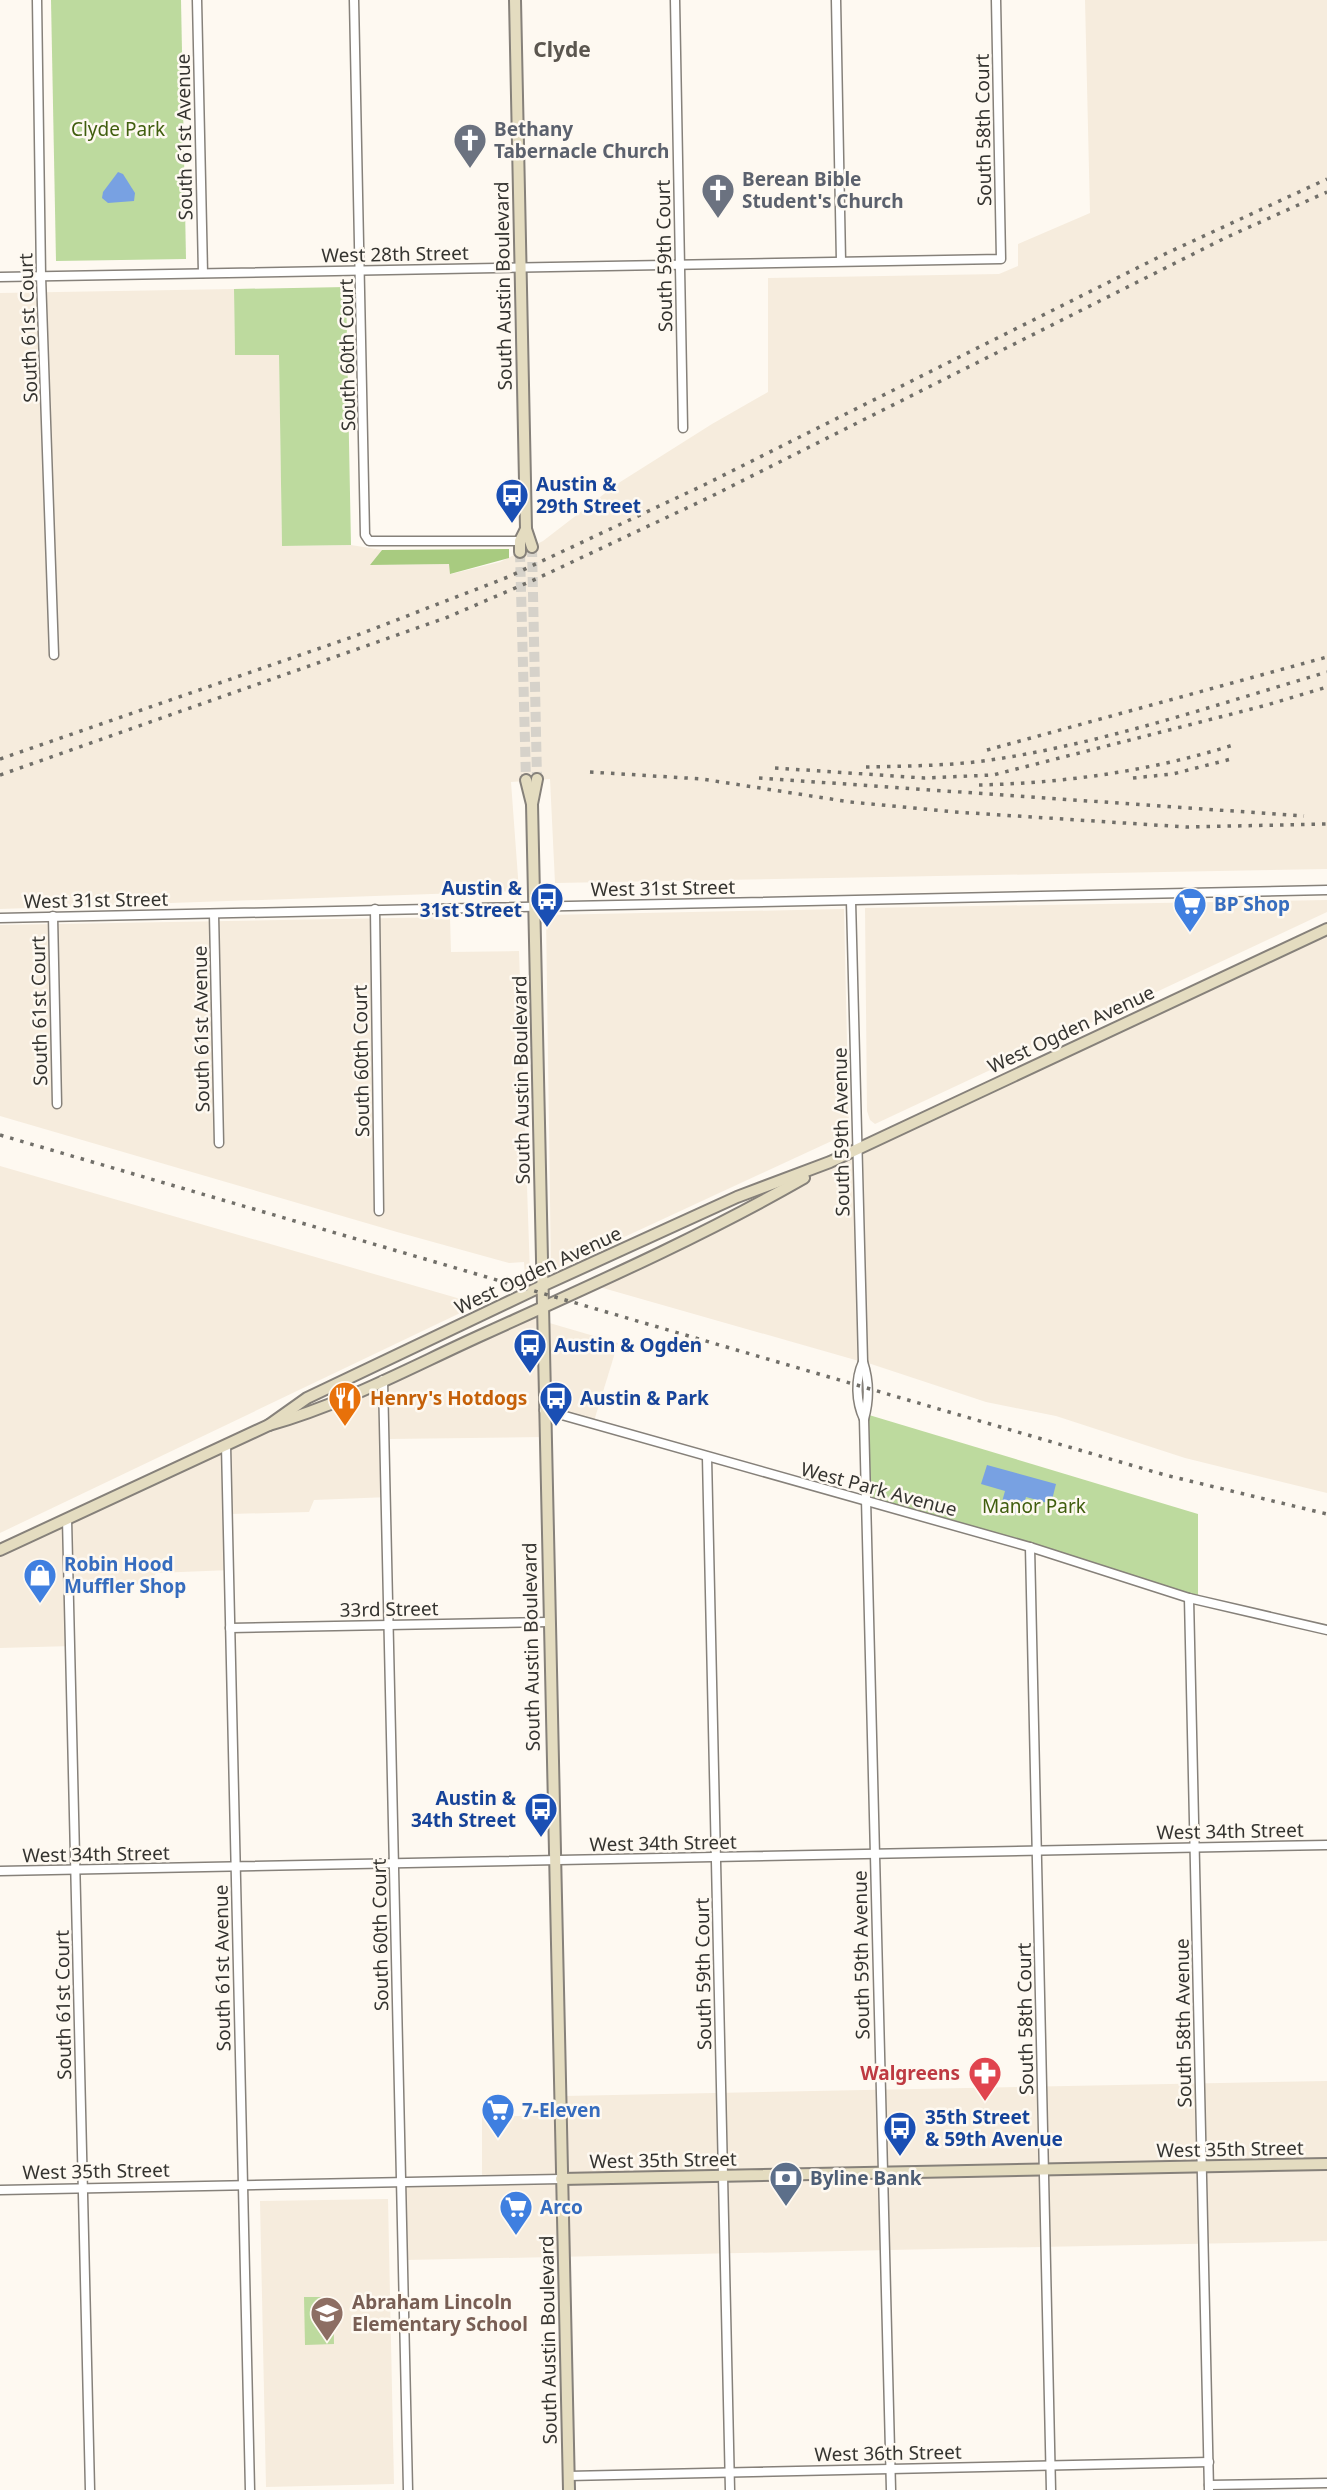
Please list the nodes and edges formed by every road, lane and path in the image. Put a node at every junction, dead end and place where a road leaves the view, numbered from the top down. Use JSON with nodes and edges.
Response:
{"nodes":[{"id":1,"x":37,"y":0,"type":"edge"},
{"id":2,"x":197,"y":0,"type":"edge"},
{"id":3,"x":354,"y":0,"type":"edge"},
{"id":4,"x":515,"y":0,"type":"edge"},
{"id":5,"x":675,"y":0,"type":"edge"},
{"id":6,"x":836,"y":0,"type":"edge"},
{"id":7,"x":996,"y":0,"type":"edge"},
{"id":8,"x":1001,"y":259,"type":"joint"},
{"id":9,"x":841,"y":261,"type":"junction"},
{"id":10,"x":680,"y":264,"type":"junction"},
{"id":11,"x":520,"y":267,"type":"junction"},
{"id":12,"x":362,"y":270,"type":"junction"},
{"id":13,"x":203,"y":273,"type":"junction"},
{"id":14,"x":41,"y":276,"type":"junction"},
{"id":15,"x":0,"y":277,"type":"edge"},
{"id":16,"x":683,"y":428,"type":"dead end"},
{"id":17,"x":524,"y":547,"type":"joint"},
{"id":18,"x":54,"y":655,"type":"dead end"},
{"id":19,"x":531,"y":779,"type":"tunnel mouth"},
{"id":20,"x":1327,"y":890,"type":"edge"},
{"id":21,"x":851,"y":901,"type":"junction"},
{"id":22,"x":535,"y":905,"type":"junction"},
{"id":23,"x":374,"y":909,"type":"junction"},
{"id":24,"x":214,"y":914,"type":"junction"},
{"id":25,"x":53,"y":916,"type":"junction"},
{"id":26,"x":0,"y":918,"type":"edge"},
{"id":27,"x":1327,"y":929,"type":"edge"},
{"id":28,"x":57,"y":1104,"type":"dead end"},
{"id":29,"x":219,"y":1143,"type":"dead end"},
{"id":30,"x":858,"y":1149,"type":"junction"},
{"id":31,"x":830,"y":1162,"type":"junction"},
{"id":32,"x":379,"y":1211,"type":"dead end"},
{"id":33,"x":542,"y":1286,"type":"junction"},
{"id":34,"x":543,"y":1307,"type":"junction"},
{"id":35,"x":383,"y":1380,"type":"junction"},
{"id":36,"x":544,"y":1410,"type":"junction"},
{"id":37,"x":269,"y":1425,"type":"junction"},
{"id":38,"x":226,"y":1445,"type":"junction"},
{"id":39,"x":708,"y":1457,"type":"junction"},
{"id":40,"x":866,"y":1502,"type":"junction"},
{"id":41,"x":67,"y":1519,"type":"junction"},
{"id":42,"x":1030,"y":1547,"type":"junction"},
{"id":43,"x":0,"y":1550,"type":"edge"},
{"id":44,"x":1189,"y":1598,"type":"junction"},
{"id":45,"x":548,"y":1622,"type":"junction"},
{"id":46,"x":389,"y":1625,"type":"junction"},
{"id":47,"x":230,"y":1628,"type":"junction"},
{"id":48,"x":1327,"y":1630,"type":"edge"},
{"id":49,"x":1327,"y":1845,"type":"edge"},
{"id":50,"x":1194,"y":1848,"type":"junction"},
{"id":51,"x":1037,"y":1851,"type":"junction"},
{"id":52,"x":874,"y":1854,"type":"junction"},
{"id":53,"x":716,"y":1857,"type":"junction"},
{"id":54,"x":554,"y":1860,"type":"junction"},
{"id":55,"x":394,"y":1863,"type":"junction"},
{"id":56,"x":236,"y":1867,"type":"junction"},
{"id":57,"x":75,"y":1870,"type":"junction"},
{"id":58,"x":0,"y":1871,"type":"edge"},
{"id":59,"x":1327,"y":2164,"type":"edge"},
{"id":60,"x":1202,"y":2167,"type":"junction"},
{"id":61,"x":1044,"y":2170,"type":"junction"},
{"id":62,"x":882,"y":2173,"type":"junction"},
{"id":63,"x":723,"y":2176,"type":"junction"},
{"id":64,"x":561,"y":2179,"type":"junction"},
{"id":65,"x":401,"y":2182,"type":"junction"},
{"id":66,"x":243,"y":2185,"type":"junction"},
{"id":67,"x":83,"y":2188,"type":"junction"},
{"id":68,"x":0,"y":2190,"type":"edge"},
{"id":69,"x":1209,"y":2462,"type":"junction"},
{"id":70,"x":1050,"y":2466,"type":"junction"},
{"id":71,"x":891,"y":2469,"type":"junction"},
{"id":72,"x":730,"y":2473,"type":"junction"},
{"id":73,"x":568,"y":2476,"type":"junction"},
{"id":74,"x":1327,"y":2483,"type":"edge"},
{"id":75,"x":1209,"y":2488,"type":"edge"},
{"id":76,"x":90,"y":2490,"type":"edge"},
{"id":77,"x":250,"y":2490,"type":"edge"},
{"id":78,"x":408,"y":2490,"type":"edge"},
{"id":79,"x":569,"y":2490,"type":"edge"},
{"id":80,"x":730,"y":2490,"type":"edge"},
{"id":81,"x":891,"y":2490,"type":"edge"},
{"id":82,"x":1051,"y":2490,"type":"edge"}],
"edges":[{"from":1,"to":14,"type":"street","name":"South 61st Court"},
{"from":2,"to":13,"type":"street","name":"South 61st Avenue"},
{"from":3,"to":12,"type":"street","name":"South 60th Court"},
{"from":4,"to":11,"type":"street","name":"South Austin Boulevard"},
{"from":5,"to":10,"type":"street","name":"South 59th Court"},
{"from":6,"to":9,"type":"street"},
{"from":7,"to":8,"type":"street","name":"South 58th Court"},
{"from":8,"to":9,"type":"street","name":"West 28th Street"},
{"from":9,"to":10,"type":"street","name":"West 28th Street"},
{"from":10,"to":11,"type":"street","name":"West 28th Street"},
{"from":10,"to":16,"type":"street","name":"South 59th Court"},
{"from":11,"to":12,"type":"street","name":"West 28th Street"},
{"from":11,"to":17,"type":"street","name":"South Austin Boulevard"},
{"from":12,"to":13,"type":"street","name":"West 28th Street"},
{"from":12,"to":17,"type":"street","name":"South 60th Court"},
{"from":13,"to":14,"type":"street","name":"West 28th Street"},
{"from":14,"to":15,"type":"street","name":"West 28th Street"},
{"from":14,"to":18,"type":"street","name":"South 61st Court"},
{"from":19,"to":22,"type":"street","name":"South Austin Boulevard"},
{"from":20,"to":21,"type":"street","name":"West 31st Street"},
{"from":21,"to":22,"type":"street","name":"West 31st Street"},
{"from":21,"to":30,"type":"street","name":"South 59th Avenue"},
{"from":22,"to":23,"type":"street","name":"West 31st Street"},
{"from":22,"to":33,"type":"street","name":"South Austin Boulevard"},
{"from":23,"to":24,"type":"street","name":"West 31st Street"},
{"from":23,"to":32,"type":"street","name":"South 60th Court"},
{"from":24,"to":25,"type":"street","name":"West 31st Street"},
{"from":24,"to":29,"type":"street","name":"South 61st Avenue"},
{"from":25,"to":26,"type":"street","name":"West 31st Street"},
{"from":25,"to":28,"type":"street","name":"South 61st Court"},
{"from":27,"to":30,"type":"street","name":"West Ogden Avenue"},
{"from":30,"to":31,"type":"street","name":"West Ogden Avenue"},
{"from":30,"to":40,"type":"street","name":"South 59th Avenue"},
{"from":31,"to":33,"type":"street","name":"West Ogden Avenue"},
{"from":31,"to":34,"type":"street","name":"West Ogden Avenue"},
{"from":33,"to":34,"type":"street","name":"South Austin Boulevard"},
{"from":33,"to":37,"type":"street","name":"West Ogden Avenue"},
{"from":34,"to":35,"type":"street","name":"West Ogden Avenue"},
{"from":34,"to":36,"type":"street","name":"South Austin Boulevard"},
{"from":35,"to":37,"type":"street","name":"West Ogden Avenue"},
{"from":35,"to":46,"type":"street","name":"South 60th Court"},
{"from":36,"to":39,"type":"street","name":"West Park Avenue"},
{"from":36,"to":45,"type":"street","name":"South Austin Boulevard"},
{"from":37,"to":38,"type":"street","name":"West Ogden Avenue"},
{"from":38,"to":41,"type":"street","name":"West Ogden Avenue"},
{"from":38,"to":47,"type":"street","name":"South 61st Avenue"},
{"from":39,"to":40,"type":"street","name":"West Park Avenue"},
{"from":39,"to":53,"type":"street","name":"South 59th Court"},
{"from":40,"to":42,"type":"street","name":"West Park Avenue"},
{"from":40,"to":52,"type":"street","name":"South 59th Avenue"},
{"from":41,"to":43,"type":"street","name":"West Ogden Avenue"},
{"from":41,"to":57,"type":"street","name":"South 61st Court"},
{"from":42,"to":44,"type":"street","name":"West Park Avenue"},
{"from":42,"to":51,"type":"street","name":"South 58th Court"},
{"from":44,"to":48,"type":"street","name":"West Park Avenue"},
{"from":44,"to":50,"type":"street","name":"South 58th Avenue"},
{"from":45,"to":46,"type":"street","name":"33rd Street"},
{"from":45,"to":54,"type":"street","name":"South Austin Boulevard"},
{"from":46,"to":47,"type":"street","name":"33rd Street"},
{"from":46,"to":55,"type":"street","name":"South 60th Court"},
{"from":47,"to":56,"type":"street","name":"South 61st Avenue"},
{"from":49,"to":50,"type":"street","name":"West 34th Street"},
{"from":50,"to":51,"type":"street","name":"West 34th Street"},
{"from":50,"to":60,"type":"street","name":"South 58th Avenue"},
{"from":51,"to":52,"type":"street","name":"West 34th Street"},
{"from":51,"to":61,"type":"street","name":"South 58th Court"},
{"from":52,"to":53,"type":"street","name":"West 34th Street"},
{"from":52,"to":62,"type":"street","name":"South 59th Avenue"},
{"from":53,"to":54,"type":"street","name":"West 34th Street"},
{"from":53,"to":63,"type":"street","name":"South 59th Court"},
{"from":54,"to":55,"type":"street","name":"West 34th Street"},
{"from":54,"to":64,"type":"street","name":"South Austin Boulevard"},
{"from":55,"to":56,"type":"street","name":"West 34th Street"},
{"from":55,"to":65,"type":"street","name":"South 60th Court"},
{"from":56,"to":57,"type":"street","name":"West 34th Street"},
{"from":56,"to":66,"type":"street","name":"South 61st Avenue"},
{"from":57,"to":58,"type":"street","name":"West 34th Street"},
{"from":57,"to":67,"type":"street","name":"South 61st Court"},
{"from":59,"to":60,"type":"street","name":"West 35th Street"},
{"from":60,"to":61,"type":"street","name":"West 35th Street"},
{"from":60,"to":69,"type":"street","name":"South 58th Avenue"},
{"from":61,"to":62,"type":"street","name":"West 35th Street"},
{"from":61,"to":70,"type":"street","name":"South 58th Court"},
{"from":62,"to":63,"type":"street","name":"West 35th Street"},
{"from":62,"to":71,"type":"street","name":"South 59th Avenue"},
{"from":63,"to":64,"type":"street","name":"West 35th Street"},
{"from":63,"to":72,"type":"street","name":"South 59th Court"},
{"from":64,"to":65,"type":"street","name":"West 35th Street"},
{"from":64,"to":73,"type":"street","name":"South Austin Boulevard"},
{"from":65,"to":66,"type":"street","name":"West 35th Street"},
{"from":65,"to":78,"type":"street","name":"South 60th Court"},
{"from":66,"to":67,"type":"street","name":"West 35th Street"},
{"from":66,"to":77,"type":"street","name":"South 61st Avenue"},
{"from":67,"to":68,"type":"street","name":"West 35th Street"},
{"from":67,"to":76,"type":"street","name":"South 61st Court"},
{"from":69,"to":70,"type":"street","name":"West 36th Street"},
{"from":69,"to":75,"type":"street","name":"South 58th Avenue"},
{"from":70,"to":71,"type":"street","name":"West 36th Street"},
{"from":70,"to":82,"type":"street","name":"South 58th Court"},
{"from":71,"to":72,"type":"street","name":"West 36th Street"},
{"from":71,"to":81,"type":"street","name":"South 59th Avenue"},
{"from":72,"to":73,"type":"street","name":"West 36th Street"},
{"from":72,"to":80,"type":"street","name":"South 59th Court"},
{"from":73,"to":79,"type":"street","name":"South Austin Boulevard"},
{"from":74,"to":75,"type":"street"}]}
